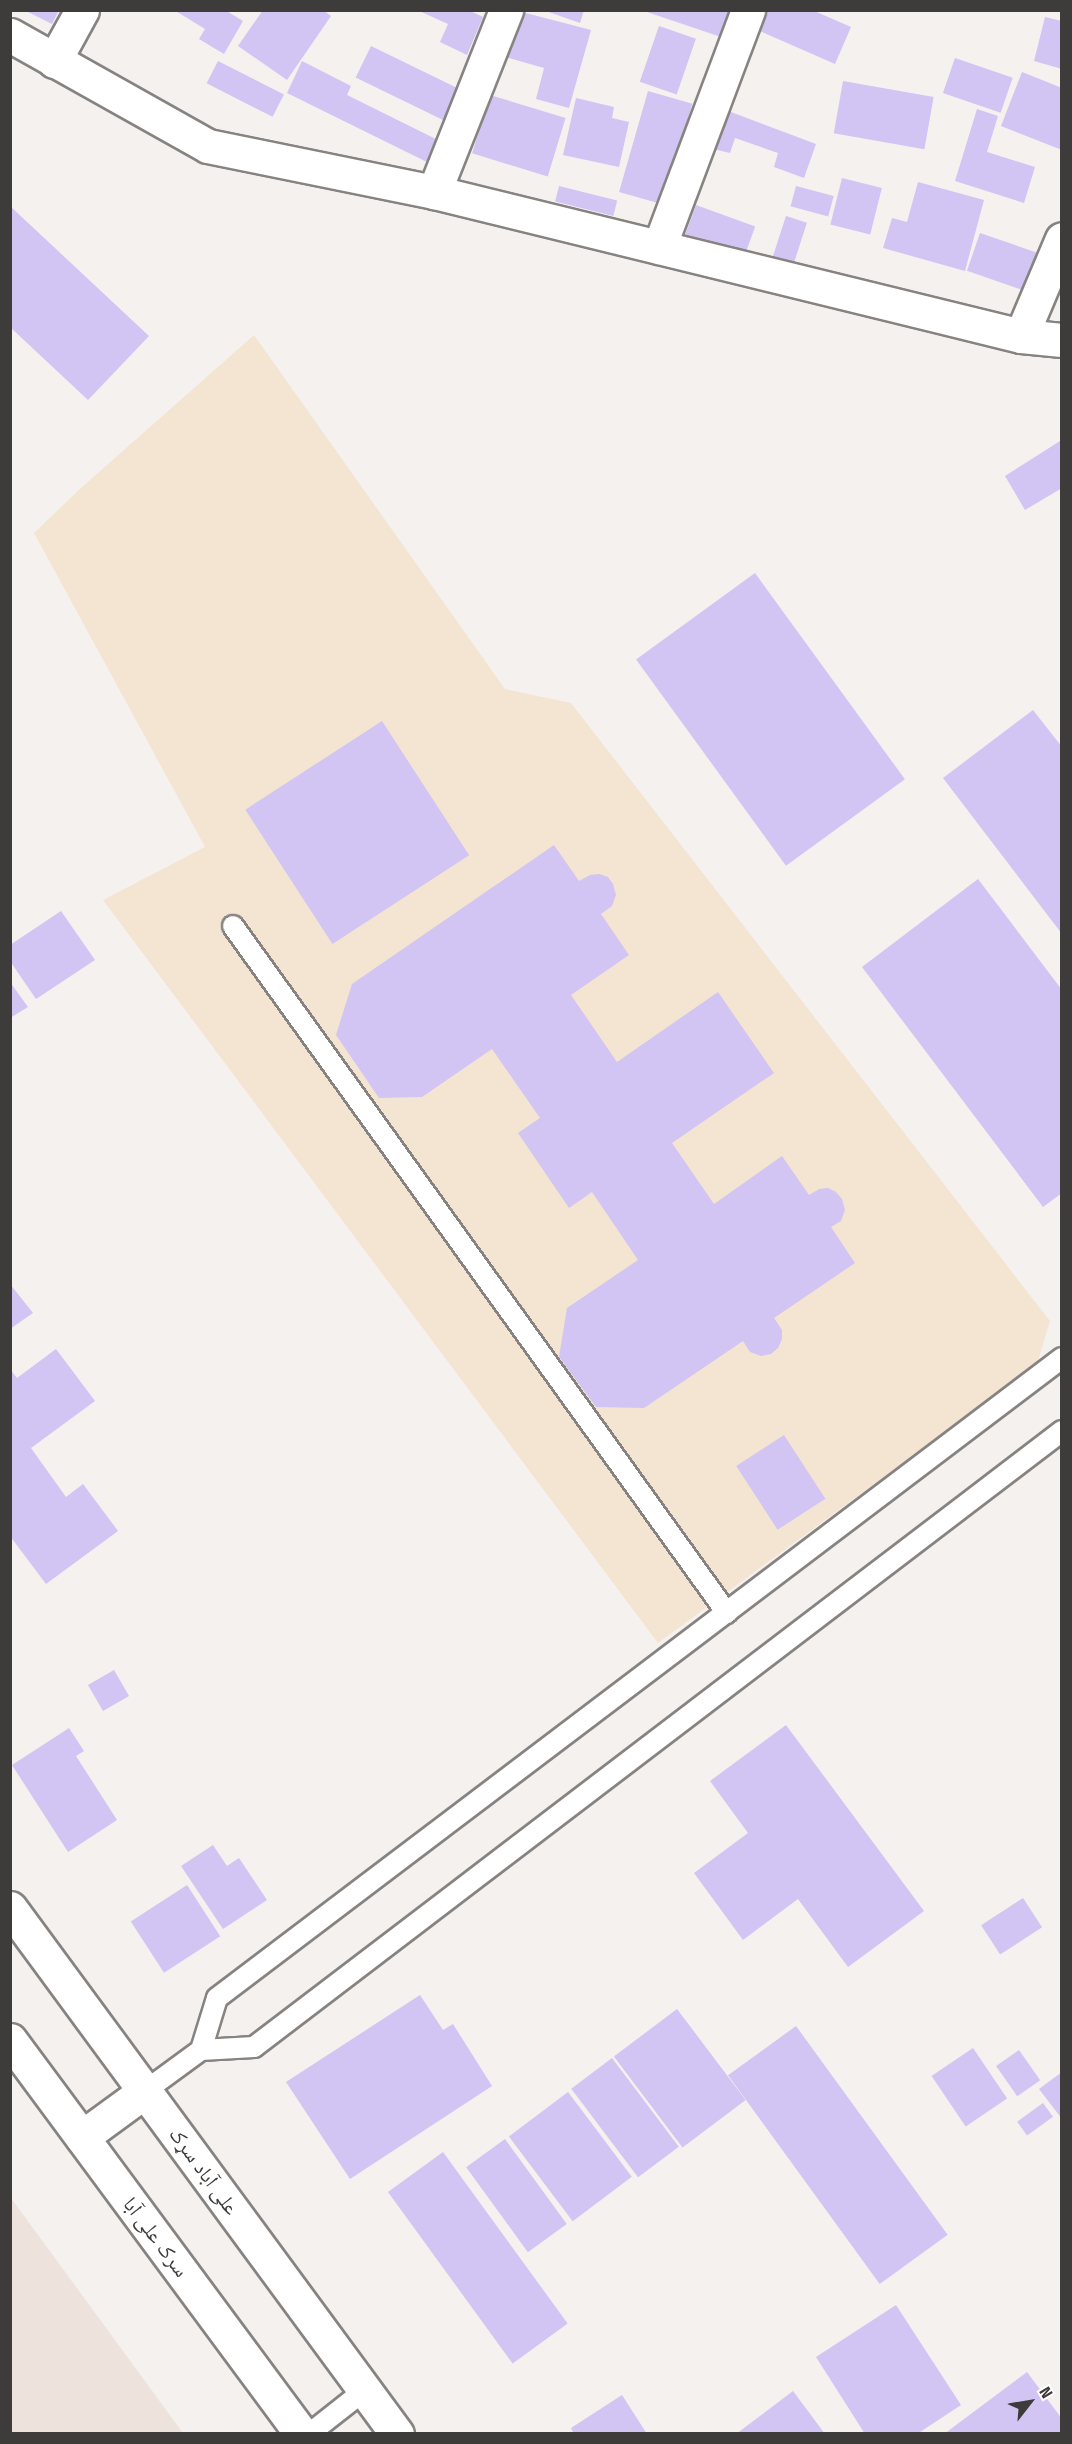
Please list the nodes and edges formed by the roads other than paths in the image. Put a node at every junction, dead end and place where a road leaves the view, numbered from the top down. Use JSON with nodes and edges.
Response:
{"nodes":[{"id":1,"x":82,"y":10,"type":"edge"},
{"id":2,"x":506,"y":10,"type":"edge"},
{"id":3,"x":748,"y":10,"type":"edge"},
{"id":4,"x":10,"y":35,"type":"edge"},
{"id":5,"x":54,"y":61,"type":"junction"},
{"id":6,"x":434,"y":192,"type":"junction"},
{"id":7,"x":1062,"y":239,"type":"edge"},
{"id":8,"x":659,"y":247,"type":"junction"},
{"id":9,"x":1021,"y":336,"type":"junction"},
{"id":10,"x":1062,"y":340,"type":"edge"},
{"id":11,"x":233,"y":926,"type":"dead end"},
{"id":12,"x":1062,"y":1358,"type":"edge"},
{"id":13,"x":1062,"y":1431,"type":"edge"},
{"id":14,"x":727,"y":1613,"type":"junction"},
{"id":15,"x":10,"y":1908,"type":"edge"},
{"id":16,"x":10,"y":2040,"type":"edge"},
{"id":17,"x":201,"y":2050,"type":"junction"},
{"id":18,"x":145,"y":2091,"type":"junction"},
{"id":19,"x":82,"y":2137,"type":"junction"},
{"id":20,"x":365,"y":2390,"type":"junction"},
{"id":21,"x":302,"y":2433,"type":"edge"},
{"id":22,"x":309,"y":2433,"type":"edge"},
{"id":23,"x":398,"y":2433,"type":"edge"}],
"edges":[{"from":1,"to":5,"type":"street"},
{"from":2,"to":6,"type":"street"},
{"from":3,"to":8,"type":"street"},
{"from":4,"to":5,"type":"street"},
{"from":5,"to":6,"type":"street"},
{"from":6,"to":8,"type":"street"},
{"from":7,"to":9,"type":"street"},
{"from":8,"to":9,"type":"street"},
{"from":9,"to":10,"type":"street"},
{"from":11,"to":14,"type":"lane"},
{"from":12,"to":14,"type":"lane"},
{"from":13,"to":17,"type":"lane"},
{"from":14,"to":17,"type":"lane"},
{"from":15,"to":18,"type":"street","name":"علی آباد سړک"},
{"from":16,"to":19,"type":"street","name":"سرک علی آبا"},
{"from":17,"to":18,"type":"lane"},
{"from":18,"to":19,"type":"street"},
{"from":18,"to":20,"type":"street","name":"علی آباد سړک"},
{"from":19,"to":21,"type":"street","name":"سرک علی آبا"},
{"from":20,"to":22,"type":"lane"},
{"from":20,"to":23,"type":"street","name":"علی آباد سړک"}]}
